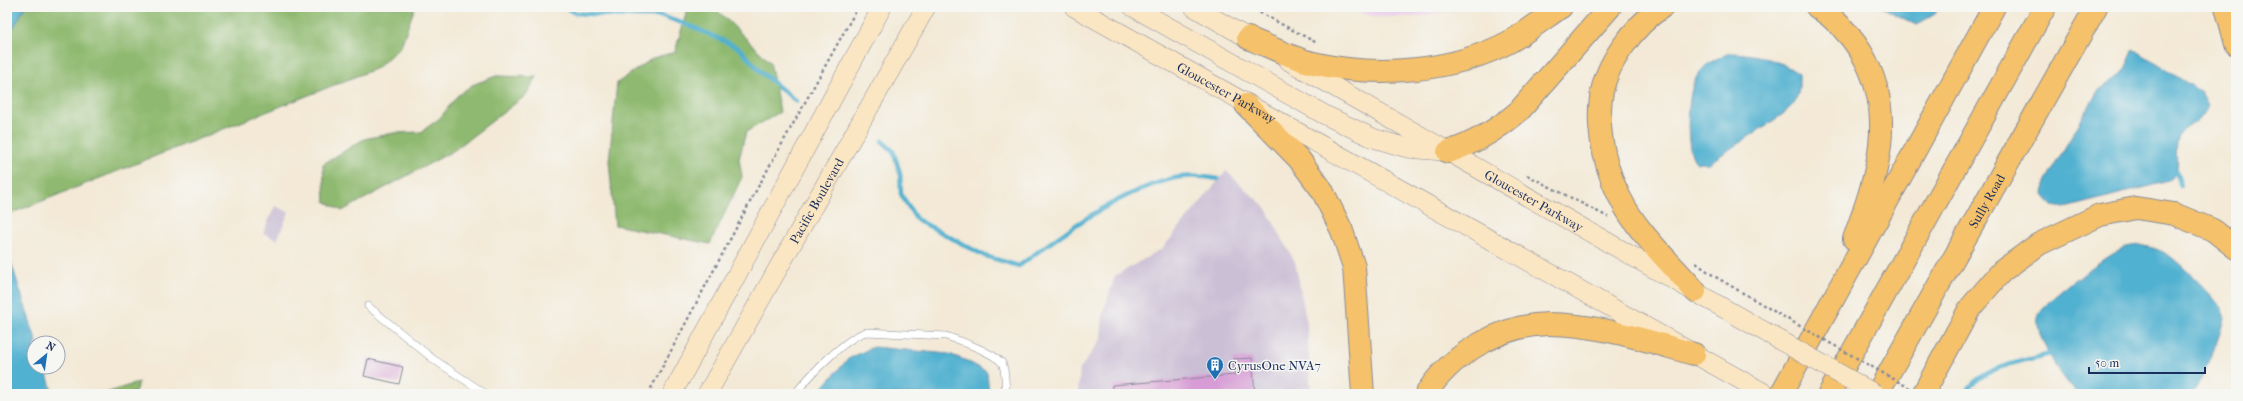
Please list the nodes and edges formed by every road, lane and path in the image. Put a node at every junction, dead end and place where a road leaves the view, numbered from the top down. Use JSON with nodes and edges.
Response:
{"nodes":[{"id":1,"x":858,"y":7,"type":"edge"},
{"id":2,"x":882,"y":7,"type":"edge"},
{"id":3,"x":926,"y":7,"type":"edge"},
{"id":4,"x":1074,"y":7,"type":"edge"},
{"id":5,"x":1133,"y":7,"type":"edge"},
{"id":6,"x":1194,"y":7,"type":"edge"},
{"id":7,"x":1249,"y":7,"type":"edge"},
{"id":8,"x":1561,"y":7,"type":"edge"},
{"id":9,"x":1610,"y":7,"type":"edge"},
{"id":10,"x":1662,"y":7,"type":"edge"},
{"id":11,"x":1817,"y":7,"type":"edge"},
{"id":12,"x":1994,"y":7,"type":"edge"},
{"id":13,"x":2045,"y":7,"type":"edge"},
{"id":14,"x":2096,"y":7,"type":"edge"},
{"id":15,"x":2226,"y":7,"type":"edge"},
{"id":16,"x":1248,"y":38,"type":"junction"},
{"id":17,"x":1319,"y":44,"type":"dead end"},
{"id":18,"x":2236,"y":44,"type":"edge"},
{"id":19,"x":1246,"y":105,"type":"junction"},
{"id":20,"x":1448,"y":152,"type":"junction"},
{"id":21,"x":1526,"y":174,"type":"dead end"},
{"id":22,"x":1610,"y":217,"type":"dead end"},
{"id":23,"x":2236,"y":248,"type":"edge"},
{"id":24,"x":1694,"y":261,"type":"dead end"},
{"id":25,"x":1695,"y":291,"type":"junction"},
{"id":26,"x":1831,"y":302,"type":"junction"},
{"id":27,"x":368,"y":306,"type":"dead end"},
{"id":28,"x":1694,"y":354,"type":"junction"},
{"id":29,"x":486,"y":394,"type":"edge"},
{"id":30,"x":648,"y":394,"type":"edge"},
{"id":31,"x":672,"y":394,"type":"edge"},
{"id":32,"x":707,"y":394,"type":"edge"},
{"id":33,"x":795,"y":394,"type":"edge"},
{"id":34,"x":1006,"y":394,"type":"edge"},
{"id":35,"x":1363,"y":394,"type":"edge"},
{"id":36,"x":1426,"y":394,"type":"edge"},
{"id":37,"x":1766,"y":394,"type":"edge"},
{"id":38,"x":1781,"y":394,"type":"edge"},
{"id":39,"x":1829,"y":394,"type":"edge"},
{"id":40,"x":1876,"y":394,"type":"edge"},
{"id":41,"x":1922,"y":394,"type":"edge"}],
"edges":[{"from":1,"to":30,"type":"path"},
{"from":2,"to":31,"type":"main road"},
{"from":3,"to":32,"type":"main road","name":"Pacific Boulevard"},
{"from":4,"to":19,"type":"main road","name":"Gloucester Parkway"},
{"from":5,"to":20,"type":"main road"},
{"from":6,"to":16,"type":"main road","name":"Gloucester Parkway"},
{"from":7,"to":17,"type":"path"},
{"from":8,"to":16,"type":"highway"},
{"from":9,"to":20,"type":"highway"},
{"from":10,"to":25,"type":"highway"},
{"from":11,"to":26,"type":"highway"},
{"from":12,"to":26,"type":"highway"},
{"from":13,"to":39,"type":"highway"},
{"from":14,"to":40,"type":"highway","name":"Sully Road"},
{"from":15,"to":18,"type":"highway"},
{"from":16,"to":20,"type":"main road","name":"Gloucester Parkway"},
{"from":19,"to":28,"type":"main road","name":"Gloucester Parkway"},
{"from":19,"to":35,"type":"highway"},
{"from":20,"to":25,"type":"main road","name":"Gloucester Parkway"},
{"from":21,"to":22,"type":"path"},
{"from":23,"to":41,"type":"highway"},
{"from":24,"to":41,"type":"path","bridge":true},
{"from":25,"to":40,"type":"main road","name":"Gloucester Parkway","bridge":true},
{"from":26,"to":38,"type":"highway"},
{"from":27,"to":29,"type":"lane"},
{"from":28,"to":36,"type":"highway"},
{"from":28,"to":37,"type":"main road","name":"Gloucester Parkway"},
{"from":33,"to":34,"type":"lane"}]}
